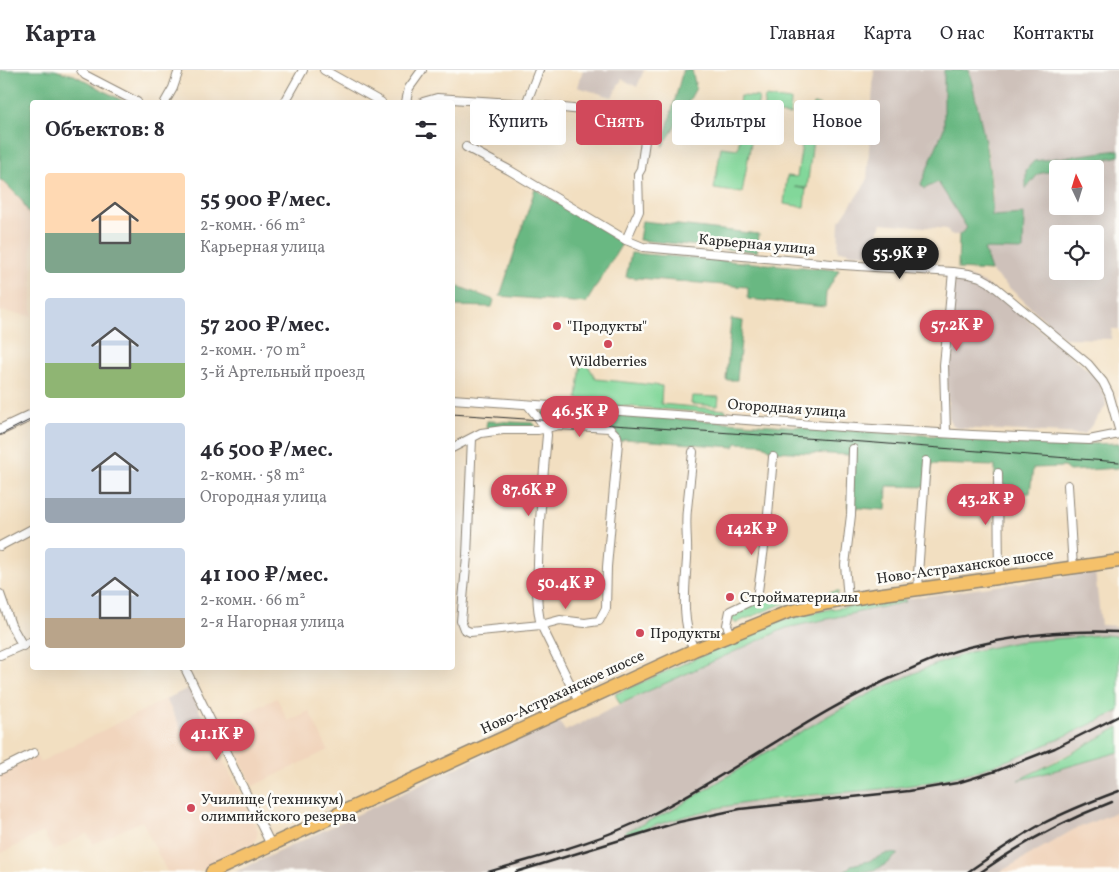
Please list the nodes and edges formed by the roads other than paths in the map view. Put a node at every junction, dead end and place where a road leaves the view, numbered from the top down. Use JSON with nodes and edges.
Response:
{"nodes":[{"id":1,"x":81,"y":70,"type":"edge"},
{"id":2,"x":179,"y":70,"type":"edge"},
{"id":3,"x":304,"y":70,"type":"edge"},
{"id":4,"x":324,"y":70,"type":"edge"},
{"id":5,"x":422,"y":70,"type":"edge"},
{"id":6,"x":539,"y":70,"type":"edge"},
{"id":7,"x":133,"y":100,"type":"edge"},
{"id":8,"x":166,"y":100,"type":"edge"},
{"id":9,"x":286,"y":100,"type":"edge"},
{"id":10,"x":377,"y":100,"type":"edge"},
{"id":11,"x":406,"y":100,"type":"edge"},
{"id":12,"x":430,"y":100,"type":"edge"},
{"id":13,"x":470,"y":100,"type":"edge"},
{"id":14,"x":528,"y":100,"type":"edge"},
{"id":15,"x":566,"y":108,"type":"edge"},
{"id":16,"x":466,"y":147,"type":"dead end"},
{"id":17,"x":626,"y":240,"type":"junction"},
{"id":18,"x":953,"y":272,"type":"junction"},
{"id":19,"x":455,"y":399,"type":"edge"},
{"id":20,"x":528,"y":405,"type":"junction"},
{"id":21,"x":30,"y":416,"type":"edge"},
{"id":22,"x":546,"y":428,"type":"junction"},
{"id":23,"x":1119,"y":429,"type":"edge"},
{"id":24,"x":0,"y":430,"type":"edge"},
{"id":25,"x":946,"y":433,"type":"junction"},
{"id":26,"x":1119,"y":434,"type":"edge"},
{"id":27,"x":472,"y":438,"type":"junction"},
{"id":28,"x":455,"y":446,"type":"edge"},
{"id":29,"x":853,"y":449,"type":"dead end"},
{"id":30,"x":693,"y":452,"type":"dead end"},
{"id":31,"x":773,"y":456,"type":"dead end"},
{"id":32,"x":926,"y":462,"type":"dead end"},
{"id":33,"x":998,"y":473,"type":"dead end"},
{"id":34,"x":1068,"y":486,"type":"dead end"},
{"id":35,"x":30,"y":530,"type":"edge"},
{"id":36,"x":0,"y":546,"type":"edge"},
{"id":37,"x":1119,"y":561,"type":"edge"},
{"id":38,"x":1074,"y":568,"type":"junction"},
{"id":39,"x":999,"y":578,"type":"junction"},
{"id":40,"x":919,"y":589,"type":"junction"},
{"id":41,"x":0,"y":594,"type":"edge"},
{"id":42,"x":848,"y":599,"type":"junction"},
{"id":43,"x":541,"y":625,"type":"junction"},
{"id":44,"x":731,"y":635,"type":"junction"},
{"id":45,"x":30,"y":642,"type":"edge"},
{"id":46,"x":23,"y":646,"type":"junction"},
{"id":47,"x":694,"y":650,"type":"junction"},
{"id":48,"x":0,"y":655,"type":"edge"},
{"id":49,"x":186,"y":670,"type":"edge"},
{"id":50,"x":579,"y":702,"type":"junction"},
{"id":51,"x":34,"y":753,"type":"dead end"},
{"id":52,"x":0,"y":770,"type":"edge"},
{"id":53,"x":270,"y":845,"type":"junction"},
{"id":54,"x":212,"y":872,"type":"edge"}],
"edges":[{"from":1,"to":7,"type":"street"},
{"from":2,"to":8,"type":"street"},
{"from":3,"to":9,"type":"street"},
{"from":4,"to":10,"type":"street"},
{"from":5,"to":11,"type":"street"},
{"from":6,"to":14,"type":"street"},
{"from":12,"to":13,"type":"street"},
{"from":15,"to":17,"type":"street"},
{"from":16,"to":17,"type":"street","name":"Карьерная улица"},
{"from":17,"to":18,"type":"street","name":"Карьерная улица"},
{"from":18,"to":23,"type":"street","name":"Карьерная улица"},
{"from":18,"to":25,"type":"street"},
{"from":19,"to":20,"type":"street","name":"Огородная улица"},
{"from":20,"to":22,"type":"street"},
{"from":20,"to":25,"type":"street","name":"Огородная улица"},
{"from":21,"to":24,"type":"street"},
{"from":22,"to":27,"type":"street"},
{"from":22,"to":43,"type":"street"},
{"from":22,"to":43,"type":"street"},
{"from":25,"to":26,"type":"street","name":"Огородная улица"},
{"from":27,"to":28,"type":"street"},
{"from":27,"to":43,"type":"street"},
{"from":29,"to":42,"type":"street"},
{"from":30,"to":47,"type":"street"},
{"from":31,"to":44,"type":"street"},
{"from":32,"to":40,"type":"street"},
{"from":33,"to":39,"type":"street"},
{"from":34,"to":38,"type":"street"},
{"from":35,"to":36,"type":"street"},
{"from":37,"to":38,"type":"main road","name":"Ново-Астраханское шоссе"},
{"from":38,"to":39,"type":"main road","name":"Ново-Астраханское шоссе"},
{"from":39,"to":40,"type":"main road","name":"Ново-Астраханское шоссе"},
{"from":40,"to":42,"type":"main road","name":"Ново-Астраханское шоссе"},
{"from":41,"to":46,"type":"street"},
{"from":42,"to":44,"type":"main road","name":"Ново-Астраханское шоссе"},
{"from":43,"to":50,"type":"street"},
{"from":44,"to":47,"type":"main road","name":"Ново-Астраханское шоссе"},
{"from":45,"to":46,"type":"street"},
{"from":46,"to":48,"type":"street"},
{"from":47,"to":50,"type":"main road","name":"Ново-Астраханское шоссе"},
{"from":49,"to":53,"type":"street"},
{"from":50,"to":53,"type":"main road","name":"Ново-Астраханское шоссе"},
{"from":51,"to":52,"type":"street"},
{"from":53,"to":54,"type":"main road","name":"Ново-Астраханское шоссе"}]}
